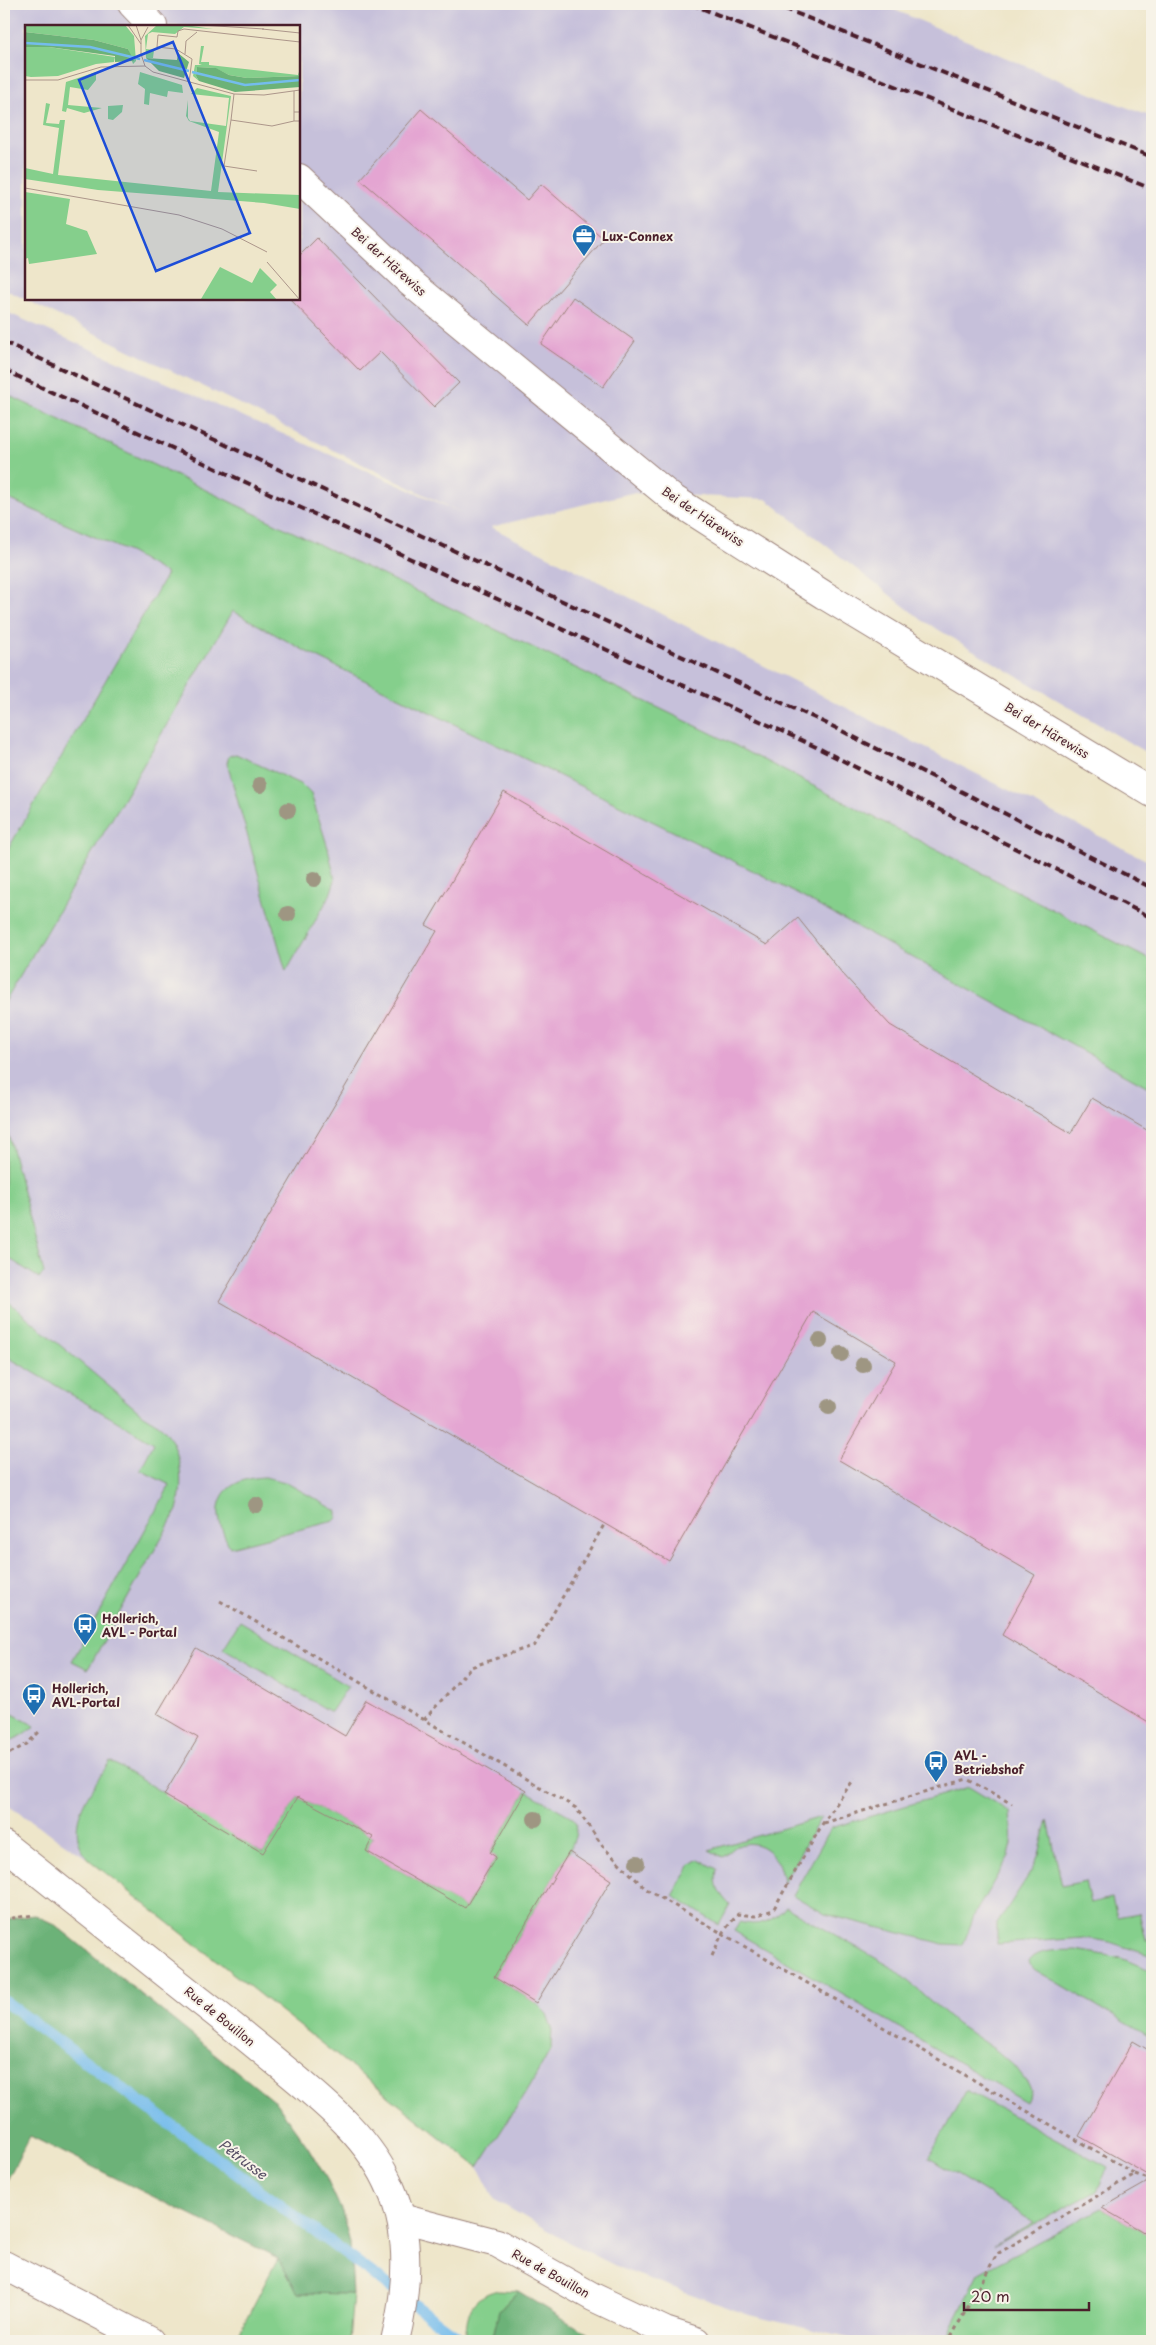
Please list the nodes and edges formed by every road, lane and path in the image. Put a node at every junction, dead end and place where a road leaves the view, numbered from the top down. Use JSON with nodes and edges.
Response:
{"nodes":[{"id":1,"x":132,"y":4,"type":"edge"},
{"id":2,"x":152,"y":25,"type":"edge"},
{"id":3,"x":300,"y":179,"type":"edge"},
{"id":4,"x":1152,"y":793,"type":"edge"},
{"id":5,"x":605,"y":1523,"type":"dead end"},
{"id":6,"x":220,"y":1602,"type":"dead end"},
{"id":7,"x":424,"y":1720,"type":"junction"},
{"id":8,"x":41,"y":1730,"type":"dead end"},
{"id":9,"x":10,"y":1753,"type":"dead end"},
{"id":10,"x":854,"y":1779,"type":"dead end"},
{"id":11,"x":1012,"y":1804,"type":"dead end"},
{"id":12,"x":823,"y":1823,"type":"junction"},
{"id":13,"x":4,"y":1845,"type":"edge"},
{"id":14,"x":723,"y":1932,"type":"junction"},
{"id":15,"x":712,"y":1956,"type":"dead end"},
{"id":16,"x":1135,"y":2174,"type":"junction"},
{"id":17,"x":1148,"y":2179,"type":"dead end"},
{"id":18,"x":405,"y":2216,"type":"junction"},
{"id":19,"x":4,"y":2264,"type":"edge"},
{"id":20,"x":150,"y":2341,"type":"edge"},
{"id":21,"x":396,"y":2341,"type":"edge"},
{"id":22,"x":696,"y":2341,"type":"edge"},
{"id":23,"x":949,"y":2341,"type":"edge"}],
"edges":[{"from":1,"to":2,"type":"street"},
{"from":3,"to":4,"type":"street","name":"Bei der Härewiss"},
{"from":5,"to":7,"type":"path"},
{"from":6,"to":7,"type":"path"},
{"from":7,"to":14,"type":"path"},
{"from":8,"to":9,"type":"path"},
{"from":10,"to":12,"type":"path"},
{"from":11,"to":12,"type":"path"},
{"from":12,"to":14,"type":"path"},
{"from":13,"to":18,"type":"street","name":"Rue de Bouillon"},
{"from":14,"to":15,"type":"path"},
{"from":14,"to":16,"type":"path"},
{"from":16,"to":17,"type":"path"},
{"from":16,"to":23,"type":"path"},
{"from":18,"to":21,"type":"street","name":"Rue de Bouillon"},
{"from":18,"to":22,"type":"street","name":"Rue de Bouillon"},
{"from":19,"to":20,"type":"street"}]}
